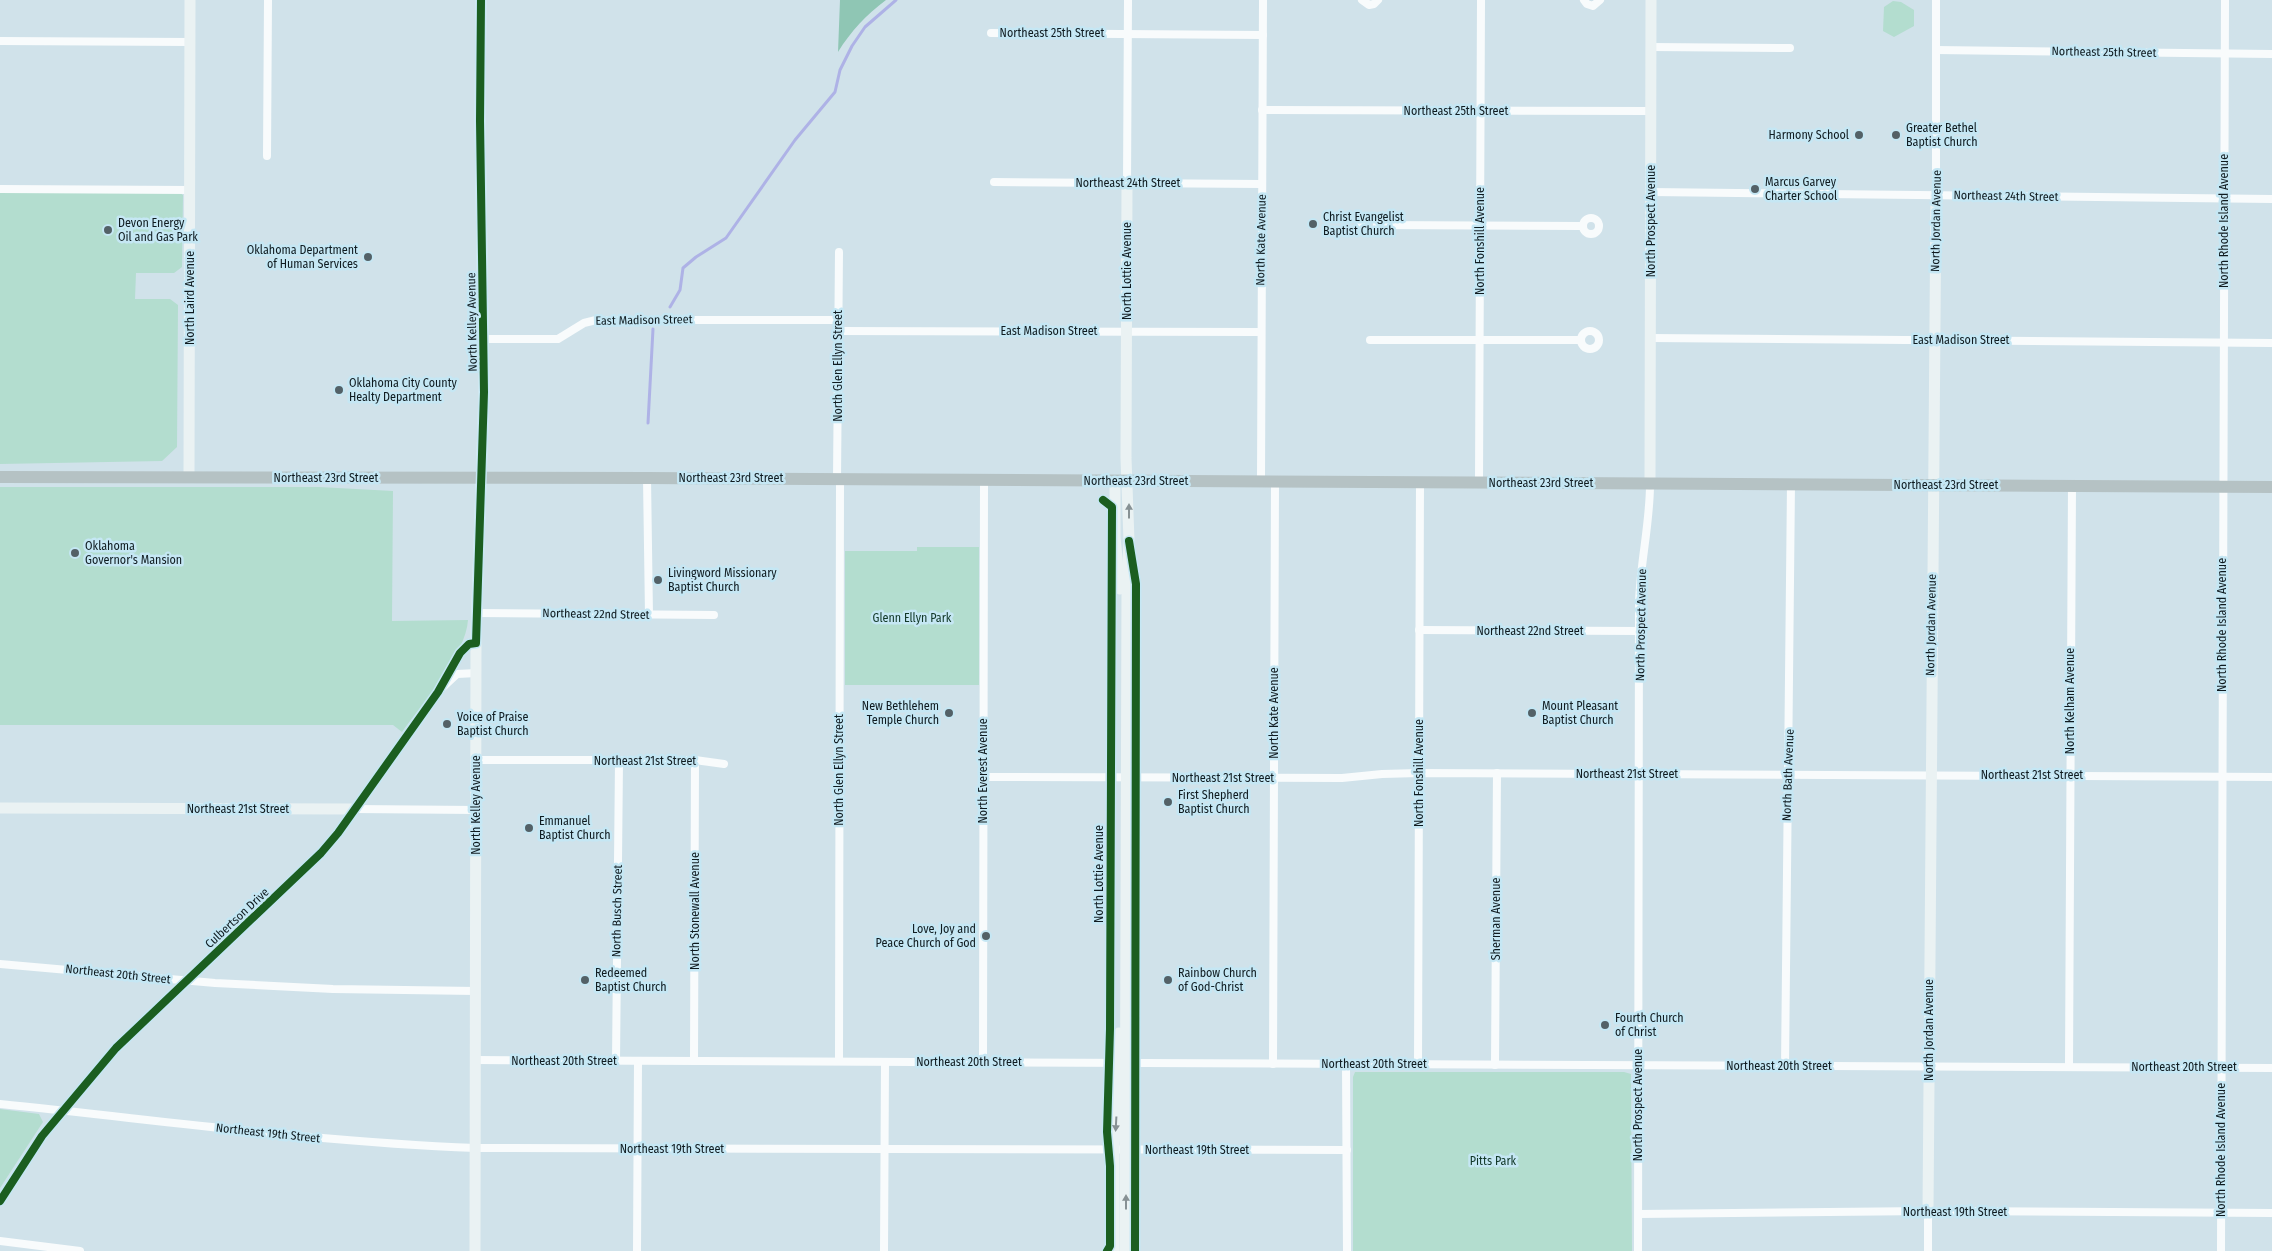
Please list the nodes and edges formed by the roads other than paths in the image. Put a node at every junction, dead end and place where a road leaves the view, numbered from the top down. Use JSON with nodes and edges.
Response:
{"nodes":[{"id":1,"x":190,"y":0,"type":"edge"},
{"id":2,"x":268,"y":0,"type":"edge"},
{"id":3,"x":481,"y":0,"type":"edge"},
{"id":4,"x":1128,"y":0,"type":"edge"},
{"id":5,"x":1263,"y":0,"type":"edge"},
{"id":6,"x":1362,"y":0,"type":"edge"},
{"id":7,"x":1378,"y":0,"type":"edge"},
{"id":8,"x":1481,"y":0,"type":"edge"},
{"id":9,"x":1584,"y":0,"type":"edge"},
{"id":10,"x":1600,"y":0,"type":"edge"},
{"id":11,"x":1652,"y":0,"type":"edge"},
{"id":12,"x":1936,"y":0,"type":"edge"},
{"id":13,"x":2225,"y":0,"type":"edge"},
{"id":14,"x":991,"y":33,"type":"dead end"},
{"id":15,"x":1128,"y":34,"type":"junction"},
{"id":16,"x":1263,"y":35,"type":"junction"},
{"id":17,"x":0,"y":41,"type":"edge"},
{"id":18,"x":190,"y":42,"type":"junction"},
{"id":19,"x":1651,"y":47,"type":"junction"},
{"id":20,"x":1790,"y":48,"type":"dead end"},
{"id":21,"x":1936,"y":50,"type":"junction"},
{"id":22,"x":2225,"y":53,"type":"junction"},
{"id":23,"x":2272,"y":54,"type":"edge"},
{"id":24,"x":1262,"y":110,"type":"junction"},
{"id":25,"x":1480,"y":111,"type":"junction"},
{"id":26,"x":1650,"y":111,"type":"junction"},
{"id":27,"x":267,"y":156,"type":"dead end"},
{"id":28,"x":994,"y":182,"type":"dead end"},
{"id":29,"x":1127,"y":183,"type":"junction"},
{"id":30,"x":1262,"y":184,"type":"junction"},
{"id":31,"x":0,"y":189,"type":"edge"},
{"id":32,"x":190,"y":190,"type":"junction"},
{"id":33,"x":1651,"y":192,"type":"junction"},
{"id":34,"x":1936,"y":194,"type":"junction"},
{"id":35,"x":2224,"y":199,"type":"junction"},
{"id":36,"x":2272,"y":199,"type":"edge"},
{"id":37,"x":1378,"y":225,"type":"dead end"},
{"id":38,"x":1480,"y":226,"type":"junction"},
{"id":39,"x":1582,"y":226,"type":"dead end"},
{"id":40,"x":839,"y":252,"type":"dead end"},
{"id":41,"x":838,"y":320,"type":"junction"},
{"id":42,"x":838,"y":331,"type":"junction"},
{"id":43,"x":1126,"y":332,"type":"junction"},
{"id":44,"x":1260,"y":332,"type":"junction"},
{"id":45,"x":1650,"y":338,"type":"junction"},
{"id":46,"x":484,"y":339,"type":"junction"},
{"id":47,"x":1370,"y":340,"type":"dead end"},
{"id":48,"x":1479,"y":340,"type":"junction"},
{"id":49,"x":1581,"y":340,"type":"dead end"},
{"id":50,"x":1934,"y":340,"type":"junction"},
{"id":51,"x":2224,"y":342,"type":"junction"},
{"id":52,"x":2272,"y":343,"type":"edge"},
{"id":53,"x":0,"y":477,"type":"edge"},
{"id":54,"x":189,"y":477,"type":"junction"},
{"id":55,"x":483,"y":478,"type":"junction"},
{"id":56,"x":647,"y":478,"type":"junction"},
{"id":57,"x":838,"y":479,"type":"junction"},
{"id":58,"x":984,"y":480,"type":"junction"},
{"id":59,"x":1121,"y":481,"type":"junction"},
{"id":60,"x":1261,"y":481,"type":"junction"},
{"id":61,"x":1274,"y":481,"type":"junction"},
{"id":62,"x":1420,"y":482,"type":"junction"},
{"id":63,"x":1479,"y":483,"type":"junction"},
{"id":64,"x":1791,"y":483,"type":"junction"},
{"id":65,"x":1650,"y":484,"type":"junction"},
{"id":66,"x":1933,"y":485,"type":"junction"},
{"id":67,"x":2072,"y":485,"type":"junction"},
{"id":68,"x":2223,"y":487,"type":"junction"},
{"id":69,"x":2272,"y":487,"type":"edge"},
{"id":70,"x":477,"y":613,"type":"junction"},
{"id":71,"x":649,"y":615,"type":"junction"},
{"id":72,"x":714,"y":615,"type":"dead end"},
{"id":73,"x":1420,"y":630,"type":"junction"},
{"id":74,"x":1640,"y":632,"type":"junction"},
{"id":75,"x":476,"y":644,"type":"junction"},
{"id":76,"x":477,"y":673,"type":"junction"},
{"id":77,"x":438,"y":692,"type":"junction"},
{"id":78,"x":476,"y":760,"type":"junction"},
{"id":79,"x":695,"y":760,"type":"junction"},
{"id":80,"x":618,"y":762,"type":"junction"},
{"id":81,"x":724,"y":764,"type":"dead end"},
{"id":82,"x":1418,"y":773,"type":"junction"},
{"id":83,"x":1496,"y":773,"type":"junction"},
{"id":84,"x":1639,"y":774,"type":"junction"},
{"id":85,"x":1788,"y":775,"type":"junction"},
{"id":86,"x":1930,"y":775,"type":"junction"},
{"id":87,"x":2070,"y":775,"type":"junction"},
{"id":88,"x":983,"y":777,"type":"junction"},
{"id":89,"x":2222,"y":777,"type":"junction"},
{"id":90,"x":2272,"y":777,"type":"edge"},
{"id":91,"x":1124,"y":778,"type":"junction"},
{"id":92,"x":1274,"y":778,"type":"junction"},
{"id":93,"x":0,"y":808,"type":"edge"},
{"id":94,"x":354,"y":810,"type":"junction"},
{"id":95,"x":476,"y":810,"type":"junction"},
{"id":96,"x":0,"y":964,"type":"edge"},
{"id":97,"x":184,"y":981,"type":"junction"},
{"id":98,"x":476,"y":991,"type":"junction"},
{"id":99,"x":476,"y":1060,"type":"junction"},
{"id":100,"x":616,"y":1061,"type":"junction"},
{"id":101,"x":638,"y":1061,"type":"junction"},
{"id":102,"x":694,"y":1061,"type":"junction"},
{"id":103,"x":839,"y":1061,"type":"junction"},
{"id":104,"x":885,"y":1062,"type":"junction"},
{"id":105,"x":983,"y":1062,"type":"junction"},
{"id":106,"x":1123,"y":1064,"type":"junction"},
{"id":107,"x":1274,"y":1064,"type":"junction"},
{"id":108,"x":1346,"y":1064,"type":"junction"},
{"id":109,"x":1418,"y":1065,"type":"junction"},
{"id":110,"x":1495,"y":1065,"type":"junction"},
{"id":111,"x":1637,"y":1065,"type":"junction"},
{"id":112,"x":1785,"y":1066,"type":"junction"},
{"id":113,"x":1929,"y":1066,"type":"junction"},
{"id":114,"x":2069,"y":1066,"type":"junction"},
{"id":115,"x":2221,"y":1068,"type":"junction"},
{"id":116,"x":2272,"y":1068,"type":"edge"},
{"id":117,"x":0,"y":1104,"type":"edge"},
{"id":118,"x":62,"y":1111,"type":"junction"},
{"id":119,"x":476,"y":1148,"type":"junction"},
{"id":120,"x":637,"y":1148,"type":"junction"},
{"id":121,"x":884,"y":1149,"type":"junction"},
{"id":122,"x":1120,"y":1150,"type":"junction"},
{"id":123,"x":1347,"y":1150,"type":"junction"},
{"id":124,"x":0,"y":1201,"type":"edge"},
{"id":125,"x":1928,"y":1211,"type":"junction"},
{"id":126,"x":2221,"y":1213,"type":"junction"},
{"id":127,"x":2272,"y":1213,"type":"edge"},
{"id":128,"x":1639,"y":1214,"type":"junction"},
{"id":129,"x":0,"y":1241,"type":"edge"},
{"id":130,"x":80,"y":1251,"type":"edge"},
{"id":131,"x":475,"y":1251,"type":"edge"},
{"id":132,"x":637,"y":1251,"type":"edge"},
{"id":133,"x":884,"y":1251,"type":"edge"},
{"id":134,"x":1114,"y":1251,"type":"edge"},
{"id":135,"x":1125,"y":1251,"type":"edge"},
{"id":136,"x":1347,"y":1251,"type":"edge"},
{"id":137,"x":1638,"y":1251,"type":"edge"},
{"id":138,"x":1928,"y":1251,"type":"edge"},
{"id":139,"x":2221,"y":1251,"type":"edge"}],
"edges":[{"from":1,"to":18,"type":"street","name":"North Laird Avenue"},
{"from":2,"to":27,"type":"street"},
{"from":3,"to":46,"type":"street","name":"North Kelley Avenue"},
{"from":4,"to":15,"type":"street","name":"North Lottie Avenue"},
{"from":5,"to":16,"type":"street","name":"North Kate Avenue"},
{"from":6,"to":7,"type":"street"},
{"from":8,"to":25,"type":"street","name":"North Fonshill Avenue"},
{"from":9,"to":10,"type":"street"},
{"from":11,"to":19,"type":"street","name":"North Prospect Avenue"},
{"from":12,"to":21,"type":"street","name":"North Jordan Avenue"},
{"from":13,"to":22,"type":"street","name":"North Rhode Island Avenue"},
{"from":14,"to":15,"type":"street","name":"Northeast 25th Street"},
{"from":15,"to":16,"type":"street","name":"Northeast 25th Street"},
{"from":15,"to":29,"type":"street","name":"North Lottie Avenue"},
{"from":16,"to":24,"type":"street","name":"North Kate Avenue"},
{"from":17,"to":18,"type":"street"},
{"from":18,"to":32,"type":"street","name":"North Laird Avenue"},
{"from":19,"to":20,"type":"street"},
{"from":19,"to":26,"type":"street","name":"North Prospect Avenue"},
{"from":21,"to":22,"type":"street","name":"Northeast 25th Street"},
{"from":21,"to":34,"type":"street","name":"North Jordan Avenue"},
{"from":22,"to":23,"type":"street","name":"Northeast 25th Street"},
{"from":22,"to":35,"type":"street","name":"North Rhode Island Avenue"},
{"from":24,"to":25,"type":"street","name":"Northeast 25th Street"},
{"from":24,"to":30,"type":"street","name":"North Kate Avenue"},
{"from":25,"to":26,"type":"street","name":"Northeast 25th Street"},
{"from":25,"to":38,"type":"street","name":"North Fonshill Avenue"},
{"from":26,"to":33,"type":"street","name":"North Prospect Avenue"},
{"from":28,"to":29,"type":"street","name":"Northeast 24th Street"},
{"from":29,"to":30,"type":"street","name":"Northeast 24th Street"},
{"from":29,"to":43,"type":"street","name":"North Lottie Avenue"},
{"from":30,"to":44,"type":"street","name":"North Kate Avenue"},
{"from":31,"to":32,"type":"street"},
{"from":32,"to":54,"type":"street","name":"North Laird Avenue"},
{"from":33,"to":34,"type":"street","name":"Northeast 24th Street"},
{"from":33,"to":45,"type":"street","name":"North Prospect Avenue"},
{"from":34,"to":35,"type":"street","name":"Northeast 24th Street"},
{"from":34,"to":50,"type":"street","name":"North Jordan Avenue"},
{"from":35,"to":36,"type":"street","name":"Northeast 24th Street"},
{"from":35,"to":51,"type":"street","name":"North Rhode Island Avenue"},
{"from":37,"to":38,"type":"street"},
{"from":38,"to":39,"type":"street"},
{"from":38,"to":48,"type":"street","name":"North Fonshill Avenue"},
{"from":40,"to":41,"type":"street","name":"North Glen Ellyn Street"},
{"from":41,"to":42,"type":"street","name":"North Glen Ellyn Street"},
{"from":41,"to":46,"type":"street","name":"East Madison Street"},
{"from":42,"to":43,"type":"street","name":"East Madison Street"},
{"from":42,"to":57,"type":"street","name":"North Glen Ellyn Street"},
{"from":43,"to":44,"type":"street","name":"East Madison Street"},
{"from":43,"to":59,"type":"street","name":"North Lottie Avenue"},
{"from":44,"to":60,"type":"street","name":"North Kate Avenue"},
{"from":45,"to":50,"type":"street","name":"East Madison Street"},
{"from":45,"to":65,"type":"street","name":"North Prospect Avenue"},
{"from":46,"to":55,"type":"street","name":"North Kelley Avenue"},
{"from":47,"to":48,"type":"street"},
{"from":48,"to":49,"type":"street"},
{"from":48,"to":63,"type":"street","name":"North Fonshill Avenue"},
{"from":50,"to":51,"type":"street","name":"East Madison Street"},
{"from":50,"to":66,"type":"street","name":"North Jordan Avenue"},
{"from":51,"to":52,"type":"street","name":"East Madison Street"},
{"from":51,"to":68,"type":"street","name":"North Rhode Island Avenue"},
{"from":53,"to":54,"type":"main road","name":"Northeast 23rd Street"},
{"from":54,"to":55,"type":"main road","name":"Northeast 23rd Street"},
{"from":55,"to":56,"type":"main road","name":"Northeast 23rd Street"},
{"from":55,"to":70,"type":"street","name":"North Kelley Avenue"},
{"from":56,"to":57,"type":"main road","name":"Northeast 23rd Street"},
{"from":56,"to":71,"type":"street"},
{"from":57,"to":58,"type":"main road","name":"Northeast 23rd Street"},
{"from":57,"to":103,"type":"street","name":"North Glen Ellyn Street"},
{"from":58,"to":59,"type":"main road","name":"Northeast 23rd Street"},
{"from":58,"to":88,"type":"street","name":"North Everest Avenue"},
{"from":59,"to":60,"type":"main road","name":"Northeast 23rd Street"},
{"from":59,"to":91,"type":"street","name":"North Lottie Avenue"},
{"from":60,"to":61,"type":"main road","name":"Northeast 23rd Street"},
{"from":61,"to":62,"type":"main road","name":"Northeast 23rd Street"},
{"from":61,"to":92,"type":"street","name":"North Kate Avenue"},
{"from":62,"to":63,"type":"main road","name":"Northeast 23rd Street"},
{"from":62,"to":73,"type":"street","name":"North Fonshill Avenue"},
{"from":63,"to":65,"type":"main road","name":"Northeast 23rd Street"},
{"from":64,"to":65,"type":"main road","name":"Northeast 23rd Street"},
{"from":64,"to":66,"type":"main road","name":"Northeast 23rd Street"},
{"from":64,"to":85,"type":"street","name":"North Bath Avenue"},
{"from":65,"to":74,"type":"street","name":"North Prospect Avenue"},
{"from":66,"to":67,"type":"main road","name":"Northeast 23rd Street"},
{"from":66,"to":86,"type":"street","name":"North Jordan Avenue"},
{"from":67,"to":68,"type":"main road","name":"Northeast 23rd Street"},
{"from":67,"to":87,"type":"street","name":"North Kelham Avenue"},
{"from":68,"to":69,"type":"main road","name":"Northeast 23rd Street"},
{"from":68,"to":89,"type":"street","name":"North Rhode Island Avenue"},
{"from":70,"to":71,"type":"street","name":"Northeast 22nd Street"},
{"from":70,"to":75,"type":"street","name":"North Kelley Avenue"},
{"from":71,"to":72,"type":"street","name":"Northeast 22nd Street"},
{"from":73,"to":74,"type":"street","name":"Northeast 22nd Street"},
{"from":73,"to":82,"type":"street","name":"North Fonshill Avenue"},
{"from":74,"to":84,"type":"street","name":"North Prospect Avenue"},
{"from":75,"to":76,"type":"street","name":"North Kelley Avenue"},
{"from":75,"to":77,"type":"street","name":"Culbertson Drive"},
{"from":76,"to":77,"type":"street"},
{"from":76,"to":78,"type":"street","name":"North Kelley Avenue"},
{"from":77,"to":94,"type":"street","name":"Culbertson Drive"},
{"from":78,"to":80,"type":"street","name":"Northeast 21st Street"},
{"from":78,"to":95,"type":"street","name":"North Kelley Avenue"},
{"from":79,"to":80,"type":"street","name":"Northeast 21st Street"},
{"from":79,"to":81,"type":"street","name":"Northeast 21st Street"},
{"from":79,"to":102,"type":"street","name":"North Stonewall Avenue"},
{"from":80,"to":100,"type":"street","name":"North Busch Street"},
{"from":82,"to":83,"type":"street","name":"Northeast 21st Street"},
{"from":82,"to":92,"type":"street","name":"Northeast 21st Street"},
{"from":82,"to":109,"type":"street","name":"North Fonshill Avenue"},
{"from":83,"to":84,"type":"street","name":"Northeast 21st Street"},
{"from":83,"to":110,"type":"street","name":"Sherman Avenue"},
{"from":84,"to":85,"type":"street","name":"Northeast 21st Street"},
{"from":84,"to":111,"type":"street","name":"North Prospect Avenue"},
{"from":85,"to":86,"type":"street","name":"Northeast 21st Street"},
{"from":85,"to":112,"type":"street","name":"North Bath Avenue"},
{"from":86,"to":87,"type":"street","name":"Northeast 21st Street"},
{"from":86,"to":113,"type":"street","name":"North Jordan Avenue"},
{"from":87,"to":89,"type":"street","name":"Northeast 21st Street"},
{"from":87,"to":114,"type":"street","name":"North Kelham Avenue"},
{"from":88,"to":91,"type":"street","name":"Northeast 21st Street"},
{"from":88,"to":105,"type":"street","name":"North Everest Avenue"},
{"from":89,"to":90,"type":"street","name":"Northeast 21st Street"},
{"from":89,"to":115,"type":"street","name":"North Rhode Island Avenue"},
{"from":91,"to":92,"type":"street","name":"Northeast 21st Street"},
{"from":91,"to":106,"type":"street","name":"North Lottie Avenue"},
{"from":92,"to":107,"type":"street","name":"North Kate Avenue"},
{"from":93,"to":94,"type":"street","name":"Northeast 21st Street"},
{"from":94,"to":95,"type":"street","name":"Northeast 21st Street"},
{"from":94,"to":97,"type":"street","name":"Culbertson Drive"},
{"from":95,"to":98,"type":"street","name":"North Kelley Avenue"},
{"from":96,"to":97,"type":"street","name":"Northeast 20th Street"},
{"from":97,"to":98,"type":"street","name":"Northeast 20th Street"},
{"from":97,"to":118,"type":"street","name":"Culbertson Drive"},
{"from":98,"to":99,"type":"street","name":"North Kelley Avenue"},
{"from":99,"to":100,"type":"street","name":"Northeast 20th Street"},
{"from":99,"to":119,"type":"street","name":"North Kelley Avenue"},
{"from":100,"to":101,"type":"street","name":"Northeast 20th Street"},
{"from":101,"to":102,"type":"street","name":"Northeast 20th Street"},
{"from":101,"to":120,"type":"street"},
{"from":102,"to":103,"type":"street","name":"Northeast 20th Street"},
{"from":103,"to":104,"type":"street","name":"Northeast 20th Street"},
{"from":104,"to":105,"type":"street","name":"Northeast 20th Street"},
{"from":104,"to":121,"type":"street"},
{"from":105,"to":106,"type":"street","name":"Northeast 20th Street"},
{"from":106,"to":107,"type":"street","name":"Northeast 20th Street"},
{"from":106,"to":122,"type":"street","name":"North Lottie Avenue"},
{"from":107,"to":108,"type":"street","name":"Northeast 20th Street"},
{"from":108,"to":109,"type":"street","name":"Northeast 20th Street"},
{"from":108,"to":123,"type":"street"},
{"from":109,"to":110,"type":"street","name":"Northeast 20th Street"},
{"from":110,"to":111,"type":"street","name":"Northeast 20th Street"},
{"from":111,"to":112,"type":"street","name":"Northeast 20th Street"},
{"from":111,"to":128,"type":"street","name":"North Prospect Avenue"},
{"from":112,"to":113,"type":"street","name":"Northeast 20th Street"},
{"from":113,"to":114,"type":"street","name":"Northeast 20th Street"},
{"from":113,"to":125,"type":"street","name":"North Jordan Avenue"},
{"from":114,"to":115,"type":"street","name":"Northeast 20th Street"},
{"from":115,"to":116,"type":"street","name":"Northeast 20th Street"},
{"from":115,"to":126,"type":"street","name":"North Rhode Island Avenue"},
{"from":117,"to":118,"type":"street","name":"Northeast 19th Street"},
{"from":118,"to":119,"type":"street","name":"Northeast 19th Street"},
{"from":118,"to":124,"type":"street","name":"Culbertson Drive"},
{"from":119,"to":120,"type":"street","name":"Northeast 19th Street"},
{"from":119,"to":131,"type":"street","name":"North Kelley Avenue"},
{"from":120,"to":121,"type":"street","name":"Northeast 19th Street"},
{"from":120,"to":132,"type":"street"},
{"from":121,"to":122,"type":"street","name":"Northeast 19th Street"},
{"from":121,"to":133,"type":"street"},
{"from":122,"to":123,"type":"street","name":"Northeast 19th Street"},
{"from":122,"to":134,"type":"street","name":"North Lottie Avenue"},
{"from":135,"to":122,"type":"street","name":"North Lottie Avenue","one_way":true},
{"from":123,"to":136,"type":"street"},
{"from":125,"to":126,"type":"street","name":"Northeast 19th Street"},
{"from":125,"to":128,"type":"street","name":"Northeast 19th Street"},
{"from":125,"to":138,"type":"street","name":"North Jordan Avenue"},
{"from":126,"to":127,"type":"street","name":"Northeast 19th Street"},
{"from":126,"to":139,"type":"street","name":"North Rhode Island Avenue"},
{"from":128,"to":137,"type":"street","name":"North Prospect Avenue"},
{"from":129,"to":130,"type":"street"}]}
